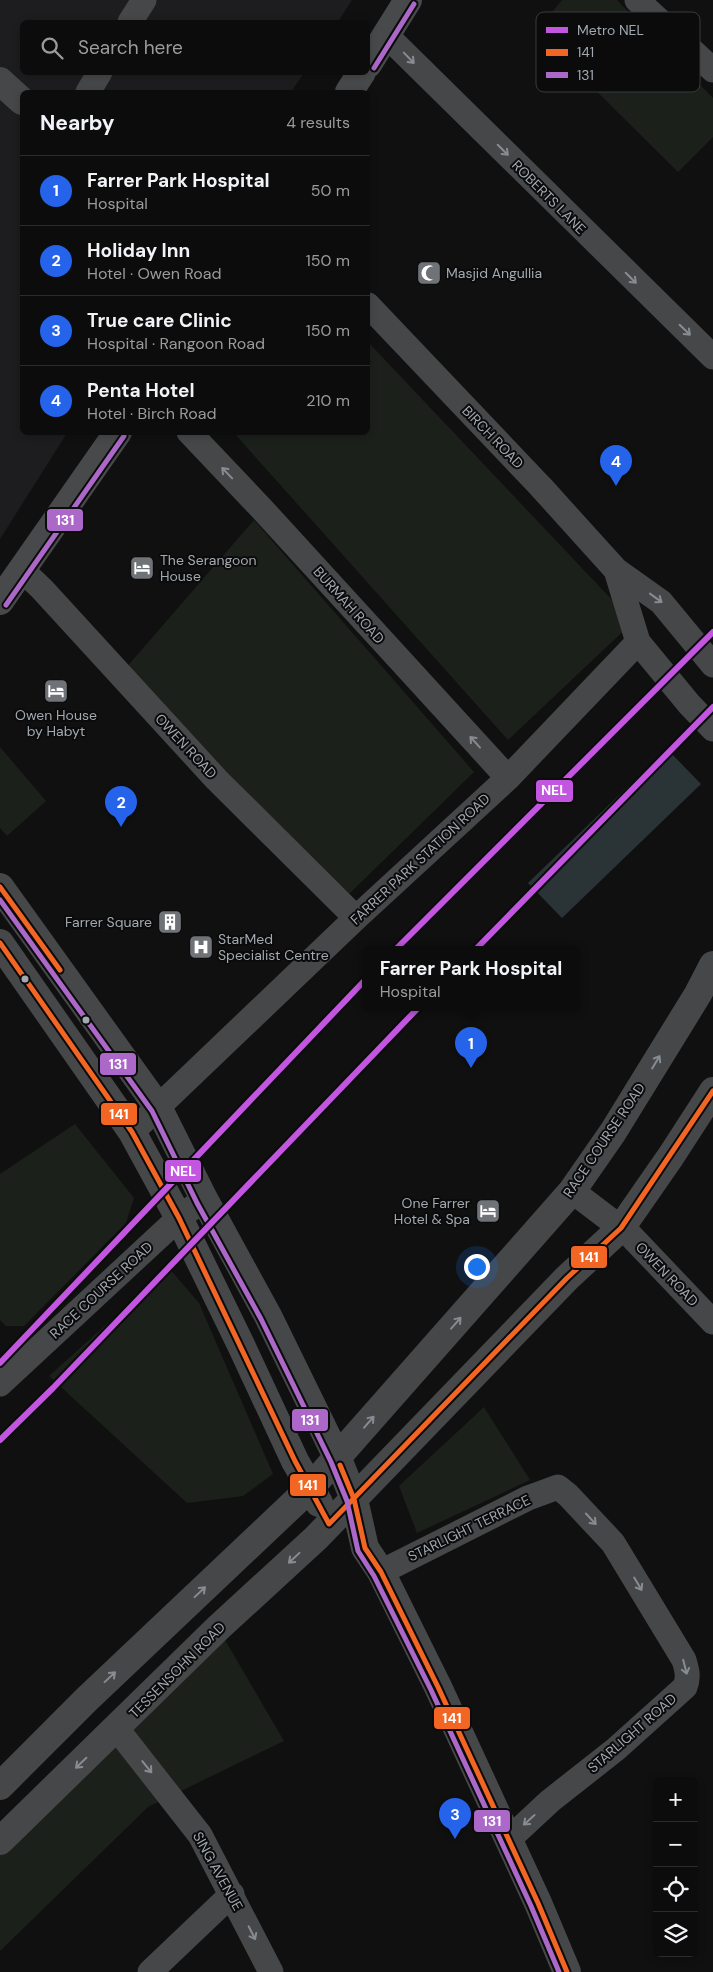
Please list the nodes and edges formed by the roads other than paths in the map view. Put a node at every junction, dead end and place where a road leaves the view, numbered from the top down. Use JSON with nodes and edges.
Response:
{"nodes":[{"id":1,"x":144,"y":0,"type":"edge"},
{"id":2,"x":408,"y":0,"type":"edge"},
{"id":3,"x":636,"y":0,"type":"edge"},
{"id":4,"x":649,"y":12,"type":"edge"},
{"id":5,"x":131,"y":20,"type":"edge"},
{"id":6,"x":386,"y":35,"type":"junction"},
{"id":7,"x":700,"y":58,"type":"edge"},
{"id":8,"x":370,"y":61,"type":"edge"},
{"id":9,"x":713,"y":70,"type":"edge"},
{"id":10,"x":98,"y":75,"type":"edge"},
{"id":11,"x":360,"y":75,"type":"edge"},
{"id":12,"x":0,"y":81,"type":"edge"},
{"id":13,"x":89,"y":90,"type":"edge"},
{"id":14,"x":350,"y":90,"type":"edge"},
{"id":15,"x":20,"y":99,"type":"edge"},
{"id":16,"x":370,"y":307,"type":"edge"},
{"id":17,"x":713,"y":357,"type":"edge"},
{"id":18,"x":116,"y":435,"type":"edge"},
{"id":19,"x":192,"y":435,"type":"edge"},
{"id":20,"x":21,"y":569,"type":"junction"},
{"id":21,"x":616,"y":570,"type":"junction"},
{"id":22,"x":0,"y":601,"type":"edge"},
{"id":23,"x":638,"y":642,"type":"junction"},
{"id":24,"x":713,"y":665,"type":"edge"},
{"id":25,"x":713,"y":729,"type":"edge"},
{"id":26,"x":508,"y":778,"type":"junction"},
{"id":27,"x":0,"y":887,"type":"edge"},
{"id":28,"x":356,"y":918,"type":"junction"},
{"id":29,"x":0,"y":943,"type":"edge"},
{"id":30,"x":713,"y":965,"type":"edge"},
{"id":31,"x":713,"y":1091,"type":"edge"},
{"id":32,"x":158,"y":1107,"type":"junction"},
{"id":33,"x":132,"y":1132,"type":"junction"},
{"id":34,"x":572,"y":1191,"type":"junction"},
{"id":35,"x":204,"y":1199,"type":"junction"},
{"id":36,"x":179,"y":1218,"type":"junction"},
{"id":37,"x":621,"y":1228,"type":"junction"},
{"id":38,"x":713,"y":1322,"type":"edge"},
{"id":39,"x":4,"y":1370,"type":"edge"},
{"id":40,"x":338,"y":1459,"type":"junction"},
{"id":41,"x":311,"y":1488,"type":"junction"},
{"id":42,"x":558,"y":1488,"type":"joint"},
{"id":43,"x":354,"y":1499,"type":"junction"},
{"id":44,"x":329,"y":1524,"type":"junction"},
{"id":45,"x":365,"y":1548,"type":"junction"},
{"id":46,"x":381,"y":1572,"type":"junction"},
{"id":47,"x":117,"y":1729,"type":"junction"},
{"id":48,"x":0,"y":1786,"type":"edge"},
{"id":49,"x":508,"y":1840,"type":"junction"},
{"id":50,"x":0,"y":1841,"type":"edge"},
{"id":51,"x":232,"y":1894,"type":"junction"},
{"id":52,"x":150,"y":1972,"type":"edge"},
{"id":53,"x":271,"y":1972,"type":"edge"},
{"id":54,"x":567,"y":1972,"type":"edge"}],
"edges":[{"from":1,"to":5,"type":"street"},
{"from":2,"to":6,"type":"main road"},
{"from":3,"to":4,"type":"street"},
{"from":6,"to":8,"type":"main road"},
{"from":6,"to":17,"type":"street","name":"ROBERTS LANE","one_way":true},
{"from":7,"to":9,"type":"street"},
{"from":10,"to":13,"type":"street"},
{"from":11,"to":14,"type":"main road"},
{"from":12,"to":15,"type":"street"},
{"from":16,"to":21,"type":"street","name":"BIRCH ROAD"},
{"from":18,"to":20,"type":"main road"},
{"from":26,"to":19,"type":"street","name":"BURMAH ROAD","one_way":true},
{"from":20,"to":22,"type":"main road"},
{"from":20,"to":28,"type":"street","name":"OWEN ROAD"},
{"from":21,"to":23,"type":"street","name":"BIRCH ROAD"},
{"from":21,"to":24,"type":"street","name":"BIRCH ROAD","one_way":true},
{"from":23,"to":25,"type":"street","name":"BIRCH ROAD"},
{"from":23,"to":26,"type":"street","name":"FARRER PARK STATION ROAD"},
{"from":26,"to":28,"type":"street","name":"FARRER PARK STATION ROAD"},
{"from":27,"to":32,"type":"street"},
{"from":28,"to":32,"type":"street","name":"FARRER PARK STATION ROAD"},
{"from":29,"to":33,"type":"street"},
{"from":34,"to":30,"type":"street","name":"RACE COURSE ROAD","one_way":true},
{"from":31,"to":37,"type":"street"},
{"from":32,"to":33,"type":"street","name":"FARRER PARK STATION ROAD"},
{"from":32,"to":35,"type":"street"},
{"from":33,"to":36,"type":"street"},
{"from":34,"to":37,"type":"street","name":"OWEN ROAD"},
{"from":40,"to":34,"type":"street","name":"RACE COURSE ROAD","one_way":true},
{"from":35,"to":36,"type":"street","name":"RACE COURSE ROAD"},
{"from":35,"to":40,"type":"street"},
{"from":36,"to":39,"type":"street","name":"RACE COURSE ROAD"},
{"from":36,"to":41,"type":"street"},
{"from":37,"to":38,"type":"street","name":"OWEN ROAD"},
{"from":37,"to":43,"type":"street"},
{"from":40,"to":41,"type":"street"},
{"from":40,"to":43,"type":"street"},
{"from":41,"to":44,"type":"street"},
{"from":48,"to":41,"type":"street","one_way":true},
{"from":42,"to":46,"type":"street","name":"STARLIGHT TERRACE"},
{"from":42,"to":49,"type":"street","name":"STARLIGHT ROAD","one_way":true},
{"from":43,"to":44,"type":"street","name":"TESSENSOHN ROAD"},
{"from":43,"to":45,"type":"street"},
{"from":44,"to":45,"type":"street"},
{"from":44,"to":47,"type":"street","name":"TESSENSOHN ROAD","one_way":true},
{"from":45,"to":46,"type":"street"},
{"from":46,"to":49,"type":"street"},
{"from":47,"to":50,"type":"street","name":"TESSENSOHN ROAD","one_way":true},
{"from":47,"to":51,"type":"street","name":"SING AVENUE","one_way":true},
{"from":49,"to":54,"type":"street"},
{"from":51,"to":52,"type":"street"},
{"from":51,"to":53,"type":"street","name":"SING AVENUE","one_way":true}]}
